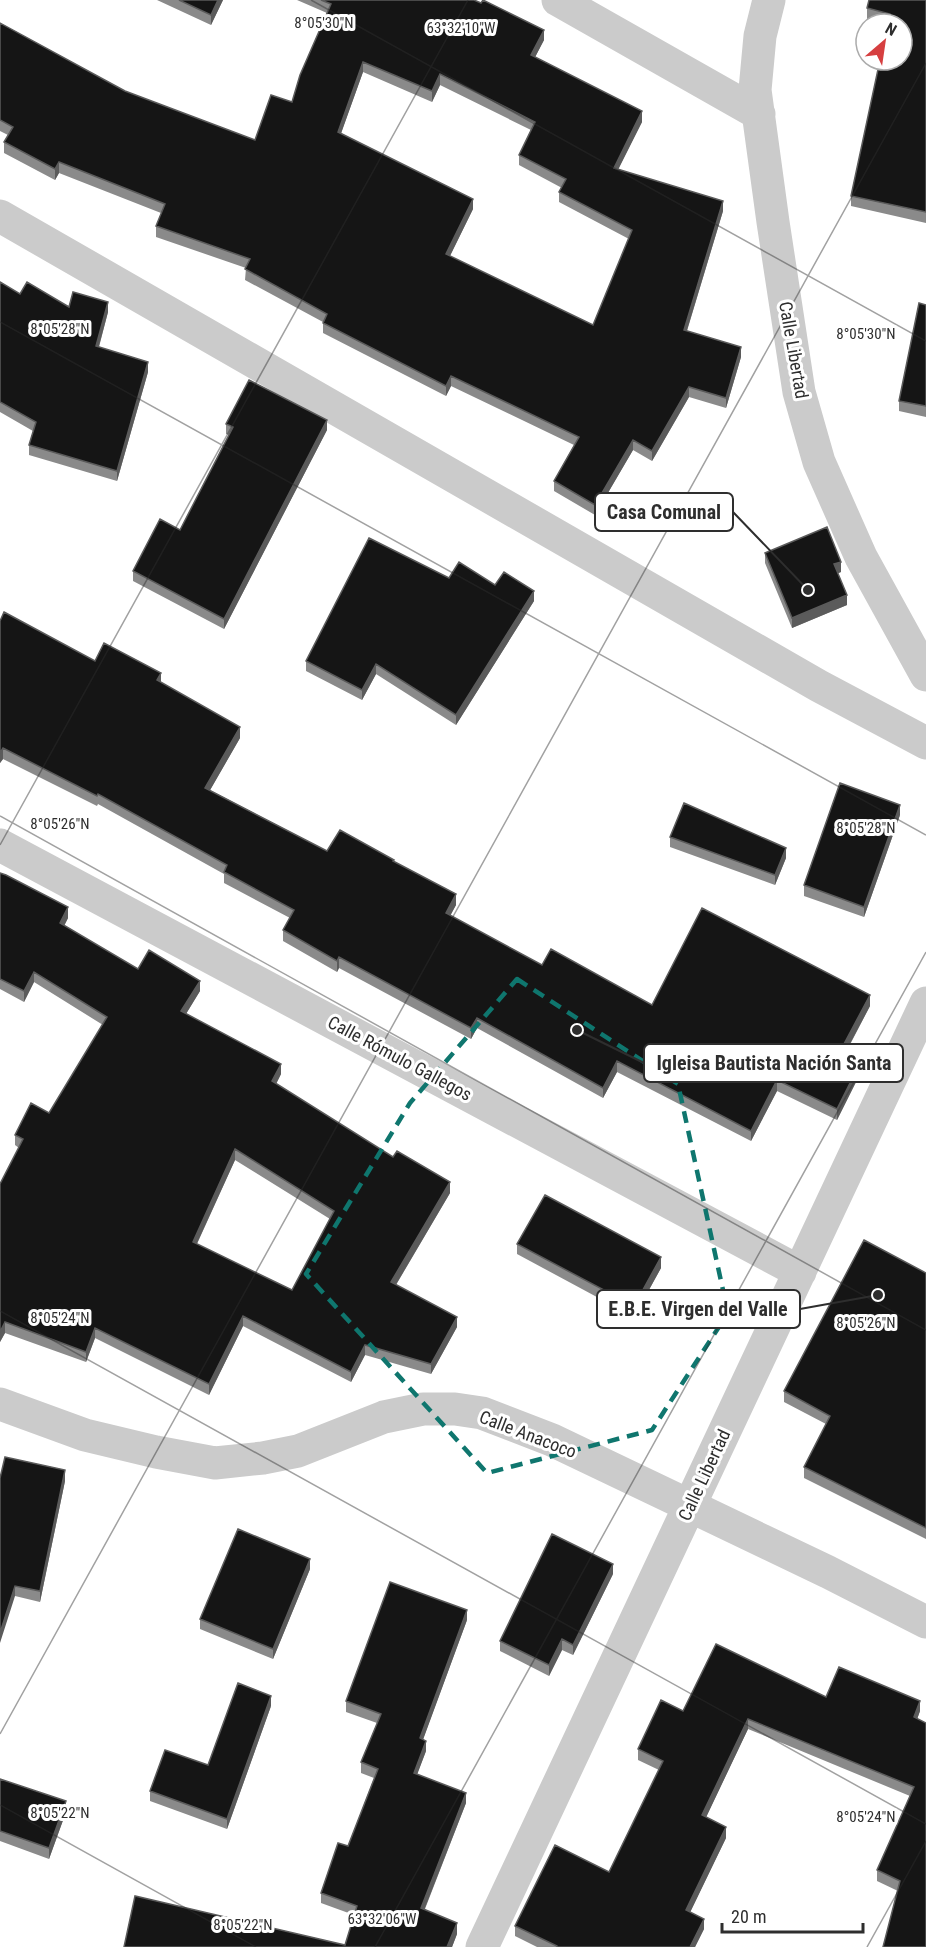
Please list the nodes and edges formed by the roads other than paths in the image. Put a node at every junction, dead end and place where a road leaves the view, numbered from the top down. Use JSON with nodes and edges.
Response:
{"nodes":[{"id":1,"x":558,"y":0,"type":"edge"},
{"id":2,"x":769,"y":0,"type":"edge"},
{"id":3,"x":759,"y":114,"type":"junction"},
{"id":4,"x":0,"y":216,"type":"edge"},
{"id":5,"x":926,"y":675,"type":"edge"},
{"id":6,"x":926,"y":743,"type":"edge"},
{"id":7,"x":0,"y":845,"type":"edge"},
{"id":8,"x":926,"y":1004,"type":"edge"},
{"id":9,"x":800,"y":1272,"type":"junction"},
{"id":10,"x":0,"y":1404,"type":"edge"},
{"id":11,"x":689,"y":1506,"type":"junction"},
{"id":12,"x":926,"y":1623,"type":"edge"},
{"id":13,"x":482,"y":1947,"type":"edge"}],
"edges":[{"from":1,"to":3,"type":"street"},
{"from":2,"to":3,"type":"street","name":"Calle Libertad"},
{"from":3,"to":5,"type":"street","name":"Calle Libertad"},
{"from":4,"to":6,"type":"street"},
{"from":7,"to":9,"type":"street","name":"Calle Rómulo Gallegos"},
{"from":8,"to":9,"type":"street","name":"Calle Libertad"},
{"from":9,"to":11,"type":"street","name":"Calle Libertad"},
{"from":10,"to":11,"type":"street","name":"Calle Anacoco"},
{"from":11,"to":12,"type":"street","name":"Calle Anacoco"},
{"from":11,"to":13,"type":"street","name":"Calle Libertad"}]}
